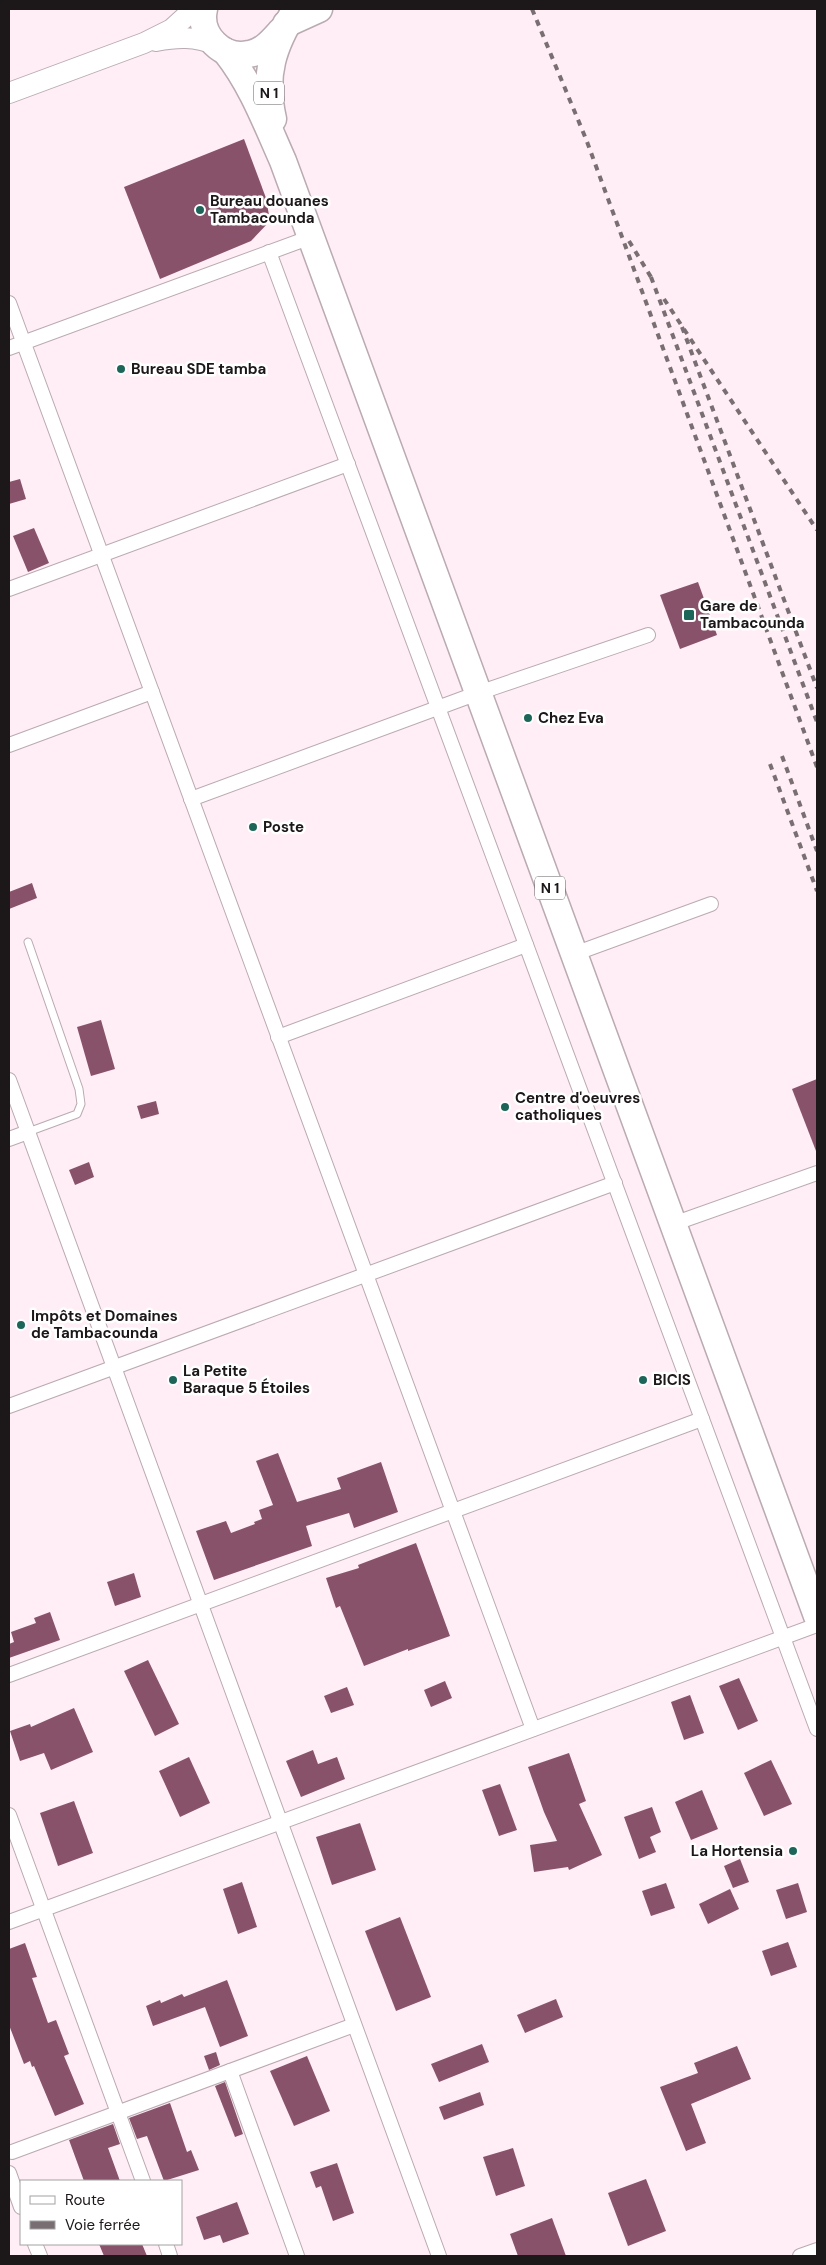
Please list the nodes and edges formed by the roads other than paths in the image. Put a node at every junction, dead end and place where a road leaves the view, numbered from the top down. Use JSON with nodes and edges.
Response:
{"nodes":[{"id":1,"x":194,"y":9,"type":"edge"},
{"id":2,"x":204,"y":9,"type":"edge"},
{"id":3,"x":319,"y":9,"type":"edge"},
{"id":4,"x":289,"y":20,"type":"edge"},
{"id":5,"x":144,"y":43,"type":"junction"},
{"id":6,"x":221,"y":48,"type":"junction"},
{"id":7,"x":9,"y":94,"type":"edge"},
{"id":8,"x":283,"y":161,"type":"junction"},
{"id":9,"x":311,"y":237,"type":"junction"},
{"id":10,"x":269,"y":252,"type":"junction"},
{"id":11,"x":9,"y":303,"type":"edge"},
{"id":12,"x":24,"y":343,"type":"junction"},
{"id":13,"x":9,"y":348,"type":"edge"},
{"id":14,"x":348,"y":464,"type":"junction"},
{"id":15,"x":101,"y":555,"type":"junction"},
{"id":16,"x":9,"y":589,"type":"edge"},
{"id":17,"x":648,"y":635,"type":"dead end"},
{"id":18,"x":152,"y":692,"type":"junction"},
{"id":19,"x":478,"y":693,"type":"junction"},
{"id":20,"x":438,"y":708,"type":"junction"},
{"id":21,"x":9,"y":745,"type":"edge"},
{"id":22,"x":191,"y":799,"type":"junction"},
{"id":23,"x":710,"y":904,"type":"dead end"},
{"id":24,"x":28,"y":942,"type":"dead end"},
{"id":25,"x":526,"y":945,"type":"junction"},
{"id":26,"x":574,"y":954,"type":"junction"},
{"id":27,"x":278,"y":1037,"type":"junction"},
{"id":28,"x":9,"y":1080,"type":"edge"},
{"id":29,"x":28,"y":1132,"type":"junction"},
{"id":30,"x":9,"y":1138,"type":"edge"},
{"id":31,"x":817,"y":1173,"type":"edge"},
{"id":32,"x":615,"y":1183,"type":"junction"},
{"id":33,"x":673,"y":1224,"type":"junction"},
{"id":34,"x":366,"y":1274,"type":"junction"},
{"id":35,"x":114,"y":1368,"type":"junction"},
{"id":36,"x":9,"y":1406,"type":"edge"},
{"id":37,"x":702,"y":1419,"type":"junction"},
{"id":38,"x":452,"y":1511,"type":"junction"},
{"id":39,"x":200,"y":1604,"type":"junction"},
{"id":40,"x":817,"y":1616,"type":"edge"},
{"id":41,"x":817,"y":1625,"type":"edge"},
{"id":42,"x":783,"y":1637,"type":"junction"},
{"id":43,"x":9,"y":1675,"type":"edge"},
{"id":44,"x":533,"y":1729,"type":"junction"},
{"id":45,"x":817,"y":1729,"type":"edge"},
{"id":46,"x":9,"y":1815,"type":"edge"},
{"id":47,"x":280,"y":1822,"type":"junction"},
{"id":48,"x":43,"y":1909,"type":"junction"},
{"id":49,"x":9,"y":1922,"type":"edge"},
{"id":50,"x":354,"y":2026,"type":"junction"},
{"id":51,"x":230,"y":2071,"type":"junction"},
{"id":52,"x":118,"y":2113,"type":"junction"},
{"id":53,"x":10,"y":2153,"type":"edge"},
{"id":54,"x":9,"y":2174,"type":"edge"},
{"id":55,"x":143,"y":2180,"type":"edge"},
{"id":56,"x":20,"y":2204,"type":"edge"},
{"id":57,"x":297,"y":2256,"type":"edge"},
{"id":58,"x":439,"y":2256,"type":"edge"}],
"edges":[{"from":1,"to":5,"type":"main road"},
{"from":2,"to":6,"type":"highway"},
{"from":3,"to":4,"type":"highway"},
{"from":4,"to":6,"type":"highway"},
{"from":4,"to":8,"type":"highway","number":"N 1"},
{"from":5,"to":6,"type":"main road"},
{"from":5,"to":7,"type":"main road"},
{"from":6,"to":8,"type":"highway","number":"N 1"},
{"from":8,"to":9,"type":"highway","number":"N 1"},
{"from":9,"to":10,"type":"street"},
{"from":9,"to":19,"type":"highway","number":"N 1"},
{"from":10,"to":12,"type":"street"},
{"from":10,"to":14,"type":"street"},
{"from":11,"to":12,"type":"street"},
{"from":12,"to":13,"type":"street"},
{"from":12,"to":15,"type":"street"},
{"from":14,"to":15,"type":"street"},
{"from":14,"to":20,"type":"street"},
{"from":15,"to":16,"type":"street"},
{"from":15,"to":18,"type":"street"},
{"from":17,"to":19,"type":"street"},
{"from":18,"to":21,"type":"street"},
{"from":18,"to":22,"type":"street"},
{"from":19,"to":20,"type":"street"},
{"from":19,"to":26,"type":"highway","number":"N 1"},
{"from":20,"to":22,"type":"street"},
{"from":20,"to":25,"type":"street"},
{"from":22,"to":27,"type":"street"},
{"from":23,"to":26,"type":"street"},
{"from":24,"to":29,"type":"lane"},
{"from":25,"to":27,"type":"street"},
{"from":25,"to":32,"type":"street"},
{"from":26,"to":33,"type":"highway","number":"N 1"},
{"from":27,"to":34,"type":"street"},
{"from":28,"to":29,"type":"street"},
{"from":29,"to":30,"type":"street"},
{"from":29,"to":35,"type":"street"},
{"from":31,"to":33,"type":"street"},
{"from":32,"to":34,"type":"street"},
{"from":32,"to":37,"type":"street"},
{"from":33,"to":40,"type":"highway","number":"N 1"},
{"from":34,"to":35,"type":"street"},
{"from":34,"to":38,"type":"street"},
{"from":35,"to":36,"type":"street"},
{"from":35,"to":39,"type":"street"},
{"from":37,"to":38,"type":"street"},
{"from":37,"to":42,"type":"street"},
{"from":38,"to":39,"type":"street"},
{"from":38,"to":44,"type":"street"},
{"from":39,"to":43,"type":"street"},
{"from":39,"to":47,"type":"street"},
{"from":41,"to":42,"type":"street"},
{"from":42,"to":44,"type":"street"},
{"from":42,"to":45,"type":"street"},
{"from":44,"to":47,"type":"street"},
{"from":46,"to":48,"type":"street"},
{"from":47,"to":48,"type":"street"},
{"from":47,"to":50,"type":"street"},
{"from":48,"to":49,"type":"street"},
{"from":48,"to":52,"type":"street"},
{"from":50,"to":51,"type":"street"},
{"from":50,"to":58,"type":"street"},
{"from":51,"to":52,"type":"street"},
{"from":51,"to":57,"type":"street"},
{"from":52,"to":53,"type":"street"},
{"from":52,"to":55,"type":"street"},
{"from":54,"to":56,"type":"street"}]}
